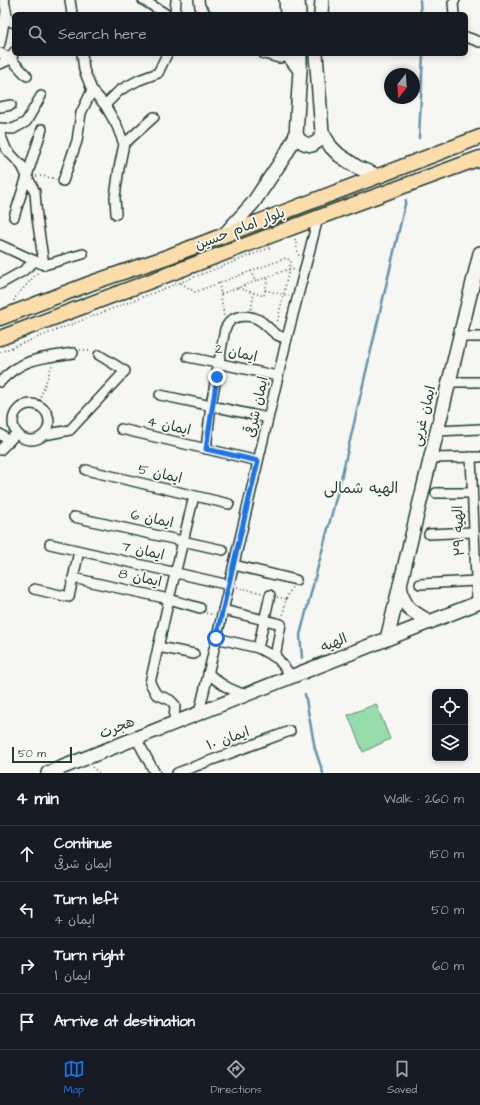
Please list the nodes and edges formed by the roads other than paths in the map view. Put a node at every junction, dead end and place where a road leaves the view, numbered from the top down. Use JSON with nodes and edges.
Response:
{"nodes":[{"id":1,"x":4,"y":0,"type":"edge"},
{"id":2,"x":70,"y":0,"type":"edge"},
{"id":3,"x":143,"y":0,"type":"edge"},
{"id":4,"x":176,"y":0,"type":"edge"},
{"id":5,"x":199,"y":0,"type":"edge"},
{"id":6,"x":286,"y":0,"type":"edge"},
{"id":7,"x":298,"y":0,"type":"edge"},
{"id":8,"x":312,"y":0,"type":"edge"},
{"id":9,"x":322,"y":0,"type":"edge"},
{"id":10,"x":455,"y":0,"type":"edge"},
{"id":11,"x":6,"y":12,"type":"junction"},
{"id":12,"x":72,"y":12,"type":"edge"},
{"id":13,"x":163,"y":12,"type":"edge"},
{"id":14,"x":175,"y":12,"type":"edge"},
{"id":15,"x":204,"y":12,"type":"edge"},
{"id":16,"x":287,"y":12,"type":"edge"},
{"id":17,"x":298,"y":12,"type":"edge"},
{"id":18,"x":314,"y":12,"type":"edge"},
{"id":19,"x":321,"y":12,"type":"edge"},
{"id":20,"x":454,"y":12,"type":"edge"},
{"id":21,"x":12,"y":22,"type":"edge"},
{"id":22,"x":468,"y":38,"type":"edge"},
{"id":23,"x":480,"y":42,"type":"edge"},
{"id":24,"x":0,"y":44,"type":"edge"},
{"id":25,"x":0,"y":53,"type":"edge"},
{"id":26,"x":12,"y":55,"type":"edge"},
{"id":27,"x":12,"y":56,"type":"edge"},
{"id":28,"x":14,"y":56,"type":"edge"},
{"id":29,"x":82,"y":56,"type":"edge"},
{"id":30,"x":166,"y":56,"type":"edge"},
{"id":31,"x":272,"y":56,"type":"edge"},
{"id":32,"x":288,"y":56,"type":"edge"},
{"id":33,"x":293,"y":56,"type":"edge"},
{"id":34,"x":316,"y":56,"type":"edge"},
{"id":35,"x":0,"y":64,"type":"edge"},
{"id":36,"x":27,"y":76,"type":"dead end"},
{"id":37,"x":92,"y":90,"type":"junction"},
{"id":38,"x":40,"y":96,"type":"dead end"},
{"id":39,"x":11,"y":105,"type":"dead end"},
{"id":40,"x":105,"y":105,"type":"junction"},
{"id":41,"x":0,"y":107,"type":"edge"},
{"id":42,"x":154,"y":117,"type":"dead end"},
{"id":43,"x":0,"y":128,"type":"edge"},
{"id":44,"x":42,"y":129,"type":"dead end"},
{"id":45,"x":322,"y":132,"type":"junction"},
{"id":46,"x":296,"y":135,"type":"junction"},
{"id":47,"x":480,"y":137,"type":"edge"},
{"id":48,"x":1,"y":139,"type":"edge"},
{"id":49,"x":124,"y":144,"type":"junction"},
{"id":50,"x":480,"y":158,"type":"edge"},
{"id":51,"x":26,"y":176,"type":"junction"},
{"id":52,"x":378,"y":176,"type":"junction"},
{"id":53,"x":63,"y":181,"type":"road end"},
{"id":54,"x":116,"y":214,"type":"dead end"},
{"id":55,"x":14,"y":217,"type":"dead end"},
{"id":56,"x":318,"y":218,"type":"junction"},
{"id":57,"x":224,"y":235,"type":"junction"},
{"id":58,"x":0,"y":245,"type":"edge"},
{"id":59,"x":83,"y":254,"type":"dead end"},
{"id":60,"x":480,"y":254,"type":"edge"},
{"id":61,"x":35,"y":261,"type":"junction"},
{"id":62,"x":44,"y":265,"type":"junction"},
{"id":63,"x":0,"y":284,"type":"edge"},
{"id":64,"x":475,"y":291,"type":"edge"},
{"id":65,"x":0,"y":318,"type":"edge"},
{"id":66,"x":460,"y":337,"type":"junction"},
{"id":67,"x":480,"y":337,"type":"edge"},
{"id":68,"x":0,"y":338,"type":"edge"},
{"id":69,"x":287,"y":338,"type":"junction"},
{"id":70,"x":73,"y":353,"type":"road end"},
{"id":71,"x":99,"y":355,"type":"road end"},
{"id":72,"x":188,"y":357,"type":"dead end"},
{"id":73,"x":219,"y":363,"type":"junction"},
{"id":74,"x":278,"y":376,"type":"junction"},
{"id":75,"x":0,"y":382,"type":"edge"},
{"id":76,"x":449,"y":382,"type":"junction"},
{"id":77,"x":480,"y":382,"type":"edge"},
{"id":78,"x":160,"y":395,"type":"dead end"},
{"id":79,"x":212,"y":405,"type":"junction"},
{"id":80,"x":268,"y":418,"type":"junction"},
{"id":81,"x":121,"y":429,"type":"dead end"},
{"id":82,"x":480,"y":429,"type":"edge"},
{"id":83,"x":437,"y":431,"type":"junction"},
{"id":84,"x":17,"y":433,"type":"junction"},
{"id":85,"x":0,"y":434,"type":"edge"},
{"id":86,"x":44,"y":435,"type":"junction"},
{"id":87,"x":9,"y":441,"type":"junction"},
{"id":88,"x":206,"y":449,"type":"junction"},
{"id":89,"x":0,"y":450,"type":"edge"},
{"id":90,"x":475,"y":457,"type":"edge"},
{"id":91,"x":431,"y":458,"type":"junction"},
{"id":92,"x":258,"y":461,"type":"junction"},
{"id":93,"x":86,"y":470,"type":"dead end"},
{"id":94,"x":436,"y":493,"type":"dead end"},
{"id":95,"x":472,"y":493,"type":"junction"},
{"id":96,"x":194,"y":496,"type":"junction"},
{"id":97,"x":229,"y":504,"type":"dead end"},
{"id":98,"x":476,"y":506,"type":"edge"},
{"id":99,"x":74,"y":517,"type":"dead end"},
{"id":100,"x":473,"y":532,"type":"junction"},
{"id":101,"x":429,"y":534,"type":"dead end"},
{"id":102,"x":183,"y":540,"type":"junction"},
{"id":103,"x":50,"y":544,"type":"dead end"},
{"id":104,"x":223,"y":550,"type":"dead end"},
{"id":105,"x":79,"y":551,"type":"junction"},
{"id":106,"x":477,"y":551,"type":"edge"},
{"id":107,"x":234,"y":565,"type":"junction"},
{"id":108,"x":175,"y":572,"type":"junction"},
{"id":109,"x":73,"y":578,"type":"junction"},
{"id":110,"x":296,"y":580,"type":"road end"},
{"id":111,"x":476,"y":581,"type":"junction"},
{"id":112,"x":420,"y":584,"type":"dead end"},
{"id":113,"x":229,"y":585,"type":"junction"},
{"id":114,"x":400,"y":585,"type":"junction"},
{"id":115,"x":34,"y":589,"type":"dead end"},
{"id":116,"x":270,"y":595,"type":"dead end"},
{"id":117,"x":169,"y":599,"type":"junction"},
{"id":118,"x":478,"y":603,"type":"edge"},
{"id":119,"x":200,"y":608,"type":"road end"},
{"id":120,"x":222,"y":614,"type":"junction"},
{"id":121,"x":264,"y":620,"type":"junction"},
{"id":122,"x":430,"y":622,"type":"junction"},
{"id":123,"x":216,"y":638,"type":"junction"},
{"id":124,"x":387,"y":639,"type":"junction"},
{"id":125,"x":158,"y":647,"type":"junction"},
{"id":126,"x":258,"y":648,"type":"junction"},
{"id":127,"x":194,"y":654,"type":"dead end"},
{"id":128,"x":275,"y":657,"type":"junction"},
{"id":129,"x":208,"y":673,"type":"junction"},
{"id":130,"x":292,"y":677,"type":"junction"},
{"id":131,"x":245,"y":695,"type":"junction"},
{"id":132,"x":199,"y":714,"type":"junction"},
{"id":133,"x":174,"y":723,"type":"junction"},
{"id":134,"x":290,"y":731,"type":"dead end"},
{"id":135,"x":136,"y":738,"type":"junction"},
{"id":136,"x":48,"y":773,"type":"edge"},
{"id":137,"x":155,"y":773,"type":"edge"},
{"id":138,"x":177,"y":773,"type":"edge"}],
"edges":[{"from":1,"to":11,"type":"street"},
{"from":2,"to":12,"type":"street"},
{"from":3,"to":13,"type":"street"},
{"from":4,"to":14,"type":"street"},
{"from":5,"to":15,"type":"street"},
{"from":6,"to":16,"type":"main road"},
{"from":7,"to":17,"type":"main road"},
{"from":8,"to":18,"type":"main road"},
{"from":9,"to":19,"type":"main road"},
{"from":10,"to":20,"type":"street"},
{"from":11,"to":21,"type":"street"},
{"from":11,"to":24,"type":"street"},
{"from":22,"to":23,"type":"street"},
{"from":25,"to":26,"type":"street"},
{"from":27,"to":35,"type":"street"},
{"from":28,"to":36,"type":"street"},
{"from":29,"to":37,"type":"street"},
{"from":30,"to":40,"type":"street"},
{"from":31,"to":32,"type":"street"},
{"from":33,"to":46,"type":"main road"},
{"from":34,"to":45,"type":"main road"},
{"from":37,"to":40,"type":"street"},
{"from":37,"to":53,"type":"street"},
{"from":38,"to":43,"type":"street"},
{"from":39,"to":41,"type":"street"},
{"from":40,"to":49,"type":"street"},
{"from":42,"to":49,"type":"street"},
{"from":44,"to":51,"type":"street"},
{"from":45,"to":46,"type":"main road"},
{"from":45,"to":52,"type":"main road"},
{"from":46,"to":57,"type":"main road"},
{"from":47,"to":52,"type":"main road","name":"بلوار امام حسین"},
{"from":48,"to":51,"type":"street"},
{"from":49,"to":54,"type":"street"},
{"from":50,"to":56,"type":"main road","name":"بلوار امام حسین"},
{"from":51,"to":55,"type":"street"},
{"from":51,"to":62,"type":"street"},
{"from":52,"to":57,"type":"main road","name":"بلوار امام حسین"},
{"from":56,"to":68,"type":"main road","name":"بلوار امام حسین"},
{"from":56,"to":69,"type":"street","name":"ایمان شرقی"},
{"from":57,"to":65,"type":"main road","name":"بلوار امام حسین"},
{"from":58,"to":61,"type":"street"},
{"from":59,"to":62,"type":"street"},
{"from":60,"to":64,"type":"main road","name":"ایمان غربی"},
{"from":61,"to":62,"type":"street"},
{"from":61,"to":63,"type":"street"},
{"from":64,"to":66,"type":"main road","name":"ایمان غربی"},
{"from":66,"to":67,"type":"street"},
{"from":66,"to":76,"type":"main road","name":"ایمان غربی"},
{"from":69,"to":73,"type":"street"},
{"from":69,"to":74,"type":"street","name":"ایمان شرقی"},
{"from":70,"to":75,"type":"street"},
{"from":71,"to":86,"type":"street"},
{"from":72,"to":73,"type":"street","name":"ایمان 2"},
{"from":73,"to":74,"type":"street","name":"ایمان 2"},
{"from":73,"to":79,"type":"street"},
{"from":74,"to":80,"type":"street","name":"ایمان شرقی"},
{"from":76,"to":77,"type":"street"},
{"from":76,"to":83,"type":"main road","name":"ایمان غربی"},
{"from":78,"to":79,"type":"street"},
{"from":79,"to":80,"type":"street"},
{"from":79,"to":88,"type":"street"},
{"from":80,"to":92,"type":"street","name":"ایمان شرقی"},
{"from":81,"to":88,"type":"street","name":"ایمان 4"},
{"from":82,"to":83,"type":"street"},
{"from":83,"to":91,"type":"main road","name":"ایمان غربی"},
{"from":84,"to":86,"type":"street"},
{"from":84,"to":86,"type":"street"},
{"from":84,"to":87,"type":"street"},
{"from":85,"to":87,"type":"street"},
{"from":87,"to":89,"type":"street"},
{"from":88,"to":92,"type":"street","name":"ایمان 4"},
{"from":90,"to":91,"type":"street"},
{"from":90,"to":95,"type":"street","name":"الهیه ۲۹"},
{"from":91,"to":114,"type":"main road","name":"ایمان غربی"},
{"from":92,"to":107,"type":"street","name":"ایمان شرقی"},
{"from":93,"to":96,"type":"street","name":"ایمان 5"},
{"from":94,"to":95,"type":"street"},
{"from":95,"to":98,"type":"street","name":"الهیه ۲۹"},
{"from":96,"to":97,"type":"street","name":"ایمان 5"},
{"from":96,"to":102,"type":"street"},
{"from":98,"to":100,"type":"street","name":"الهیه ۲۹"},
{"from":99,"to":102,"type":"street","name":"ایمان 6"},
{"from":100,"to":101,"type":"street"},
{"from":100,"to":106,"type":"street","name":"الهیه ۲۹"},
{"from":102,"to":104,"type":"street","name":"ایمان 6"},
{"from":102,"to":108,"type":"street"},
{"from":103,"to":105,"type":"street","name":"ایمان 7"},
{"from":105,"to":108,"type":"street","name":"ایمان 7"},
{"from":105,"to":109,"type":"street"},
{"from":106,"to":111,"type":"street","name":"الهیه ۲۹"},
{"from":107,"to":110,"type":"street"},
{"from":107,"to":113,"type":"street","name":"ایمان شرقی"},
{"from":108,"to":113,"type":"street","name":"ایمان 7"},
{"from":108,"to":117,"type":"street"},
{"from":109,"to":115,"type":"street"},
{"from":109,"to":117,"type":"street","name":"ایمان 8"},
{"from":111,"to":112,"type":"street"},
{"from":111,"to":118,"type":"street","name":"الهیه ۲۹"},
{"from":113,"to":120,"type":"street","name":"ایمان شرقی"},
{"from":114,"to":122,"type":"main road"},
{"from":114,"to":124,"type":"main road","name":"ایمان غربی"},
{"from":116,"to":121,"type":"street"},
{"from":117,"to":119,"type":"street","name":"ایمان 8"},
{"from":117,"to":125,"type":"street"},
{"from":118,"to":122,"type":"main road","name":"الهیه"},
{"from":120,"to":121,"type":"street"},
{"from":120,"to":123,"type":"street","name":"ایمان شرقی"},
{"from":121,"to":126,"type":"street"},
{"from":121,"to":128,"type":"street"},
{"from":122,"to":124,"type":"main road","name":"الهیه"},
{"from":123,"to":126,"type":"street"},
{"from":123,"to":129,"type":"street","name":"ایمان شرقی"},
{"from":124,"to":130,"type":"main road","name":"الهیه"},
{"from":125,"to":127,"type":"street"},
{"from":125,"to":133,"type":"street"},
{"from":126,"to":128,"type":"street"},
{"from":128,"to":130,"type":"street"},
{"from":129,"to":131,"type":"street"},
{"from":129,"to":132,"type":"street","name":"ایمان شرقی"},
{"from":130,"to":131,"type":"main road","name":"الهیه"},
{"from":131,"to":132,"type":"main road","name":"الهیه"},
{"from":132,"to":133,"type":"main road","name":"هجرت"},
{"from":133,"to":135,"type":"main road","name":"هجرت"},
{"from":134,"to":138,"type":"street","name":"ایمان ۱۰"},
{"from":135,"to":136,"type":"main road","name":"هجرت"},
{"from":135,"to":137,"type":"street"}]}
